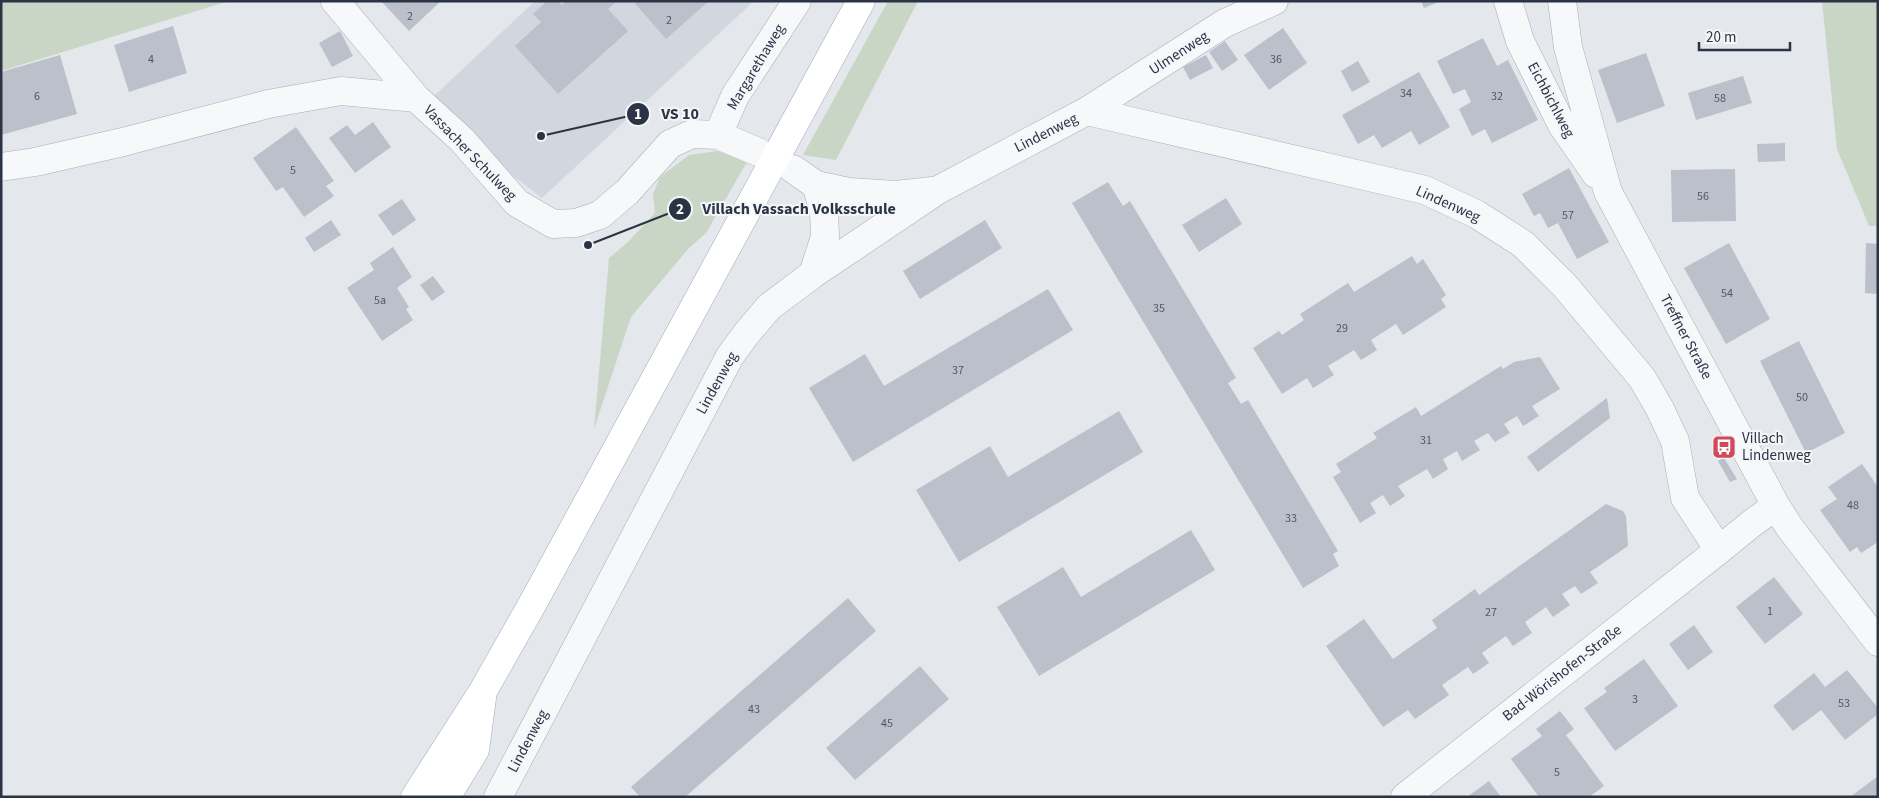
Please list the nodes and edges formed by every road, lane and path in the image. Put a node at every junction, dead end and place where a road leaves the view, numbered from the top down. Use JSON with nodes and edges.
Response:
{"nodes":[{"id":1,"x":335,"y":1,"type":"edge"},
{"id":2,"x":797,"y":1,"type":"edge"},
{"id":3,"x":861,"y":1,"type":"edge"},
{"id":4,"x":1274,"y":1,"type":"edge"},
{"id":5,"x":1508,"y":1,"type":"edge"},
{"id":6,"x":1562,"y":1,"type":"edge"},
{"id":7,"x":416,"y":98,"type":"junction"},
{"id":8,"x":1087,"y":112,"type":"junction"},
{"id":9,"x":718,"y":135,"type":"junction"},
{"id":10,"x":758,"y":152,"type":"dead end"},
{"id":11,"x":1,"y":167,"type":"edge"},
{"id":12,"x":793,"y":169,"type":"dead end"},
{"id":13,"x":816,"y":185,"type":"junction"},
{"id":14,"x":938,"y":190,"type":"junction"},
{"id":15,"x":1608,"y":192,"type":"junction"},
{"id":16,"x":813,"y":274,"type":"junction"},
{"id":17,"x":1776,"y":506,"type":"junction"},
{"id":18,"x":1719,"y":550,"type":"junction"},
{"id":19,"x":1877,"y":639,"type":"edge"},
{"id":20,"x":483,"y":692,"type":"junction"},
{"id":21,"x":415,"y":797,"type":"edge"},
{"id":22,"x":446,"y":797,"type":"edge"},
{"id":23,"x":498,"y":797,"type":"edge"},
{"id":24,"x":1405,"y":797,"type":"edge"}],
"edges":[{"from":1,"to":7,"type":"street"},
{"from":2,"to":9,"type":"street","name":"Margarethaweg"},
{"from":3,"to":20,"type":"main road"},
{"from":4,"to":8,"type":"street","name":"Ulmenweg"},
{"from":5,"to":15,"type":"street","name":"Eichbichlweg"},
{"from":6,"to":15,"type":"street","name":"Treffner Straße"},
{"from":7,"to":9,"type":"street","name":"Vassacher Schulweg"},
{"from":7,"to":11,"type":"street","name":"Vassacher Schulweg"},
{"from":8,"to":14,"type":"street","name":"Lindenweg"},
{"from":8,"to":18,"type":"street","name":"Lindenweg"},
{"from":9,"to":10,"type":"street","name":"Vassacher Schulweg"},
{"from":12,"to":13,"type":"street"},
{"from":13,"to":14,"type":"street"},
{"from":13,"to":16,"type":"street"},
{"from":14,"to":16,"type":"street","name":"Lindenweg"},
{"from":15,"to":17,"type":"street","name":"Treffner Straße"},
{"from":16,"to":23,"type":"street","name":"Lindenweg"},
{"from":17,"to":18,"type":"street"},
{"from":17,"to":19,"type":"street","name":"Treffner Straße"},
{"from":18,"to":24,"type":"street","name":"Bad-Wörishofen-Straße"},
{"from":20,"to":21,"type":"main road"},
{"from":20,"to":22,"type":"main road"}]}
